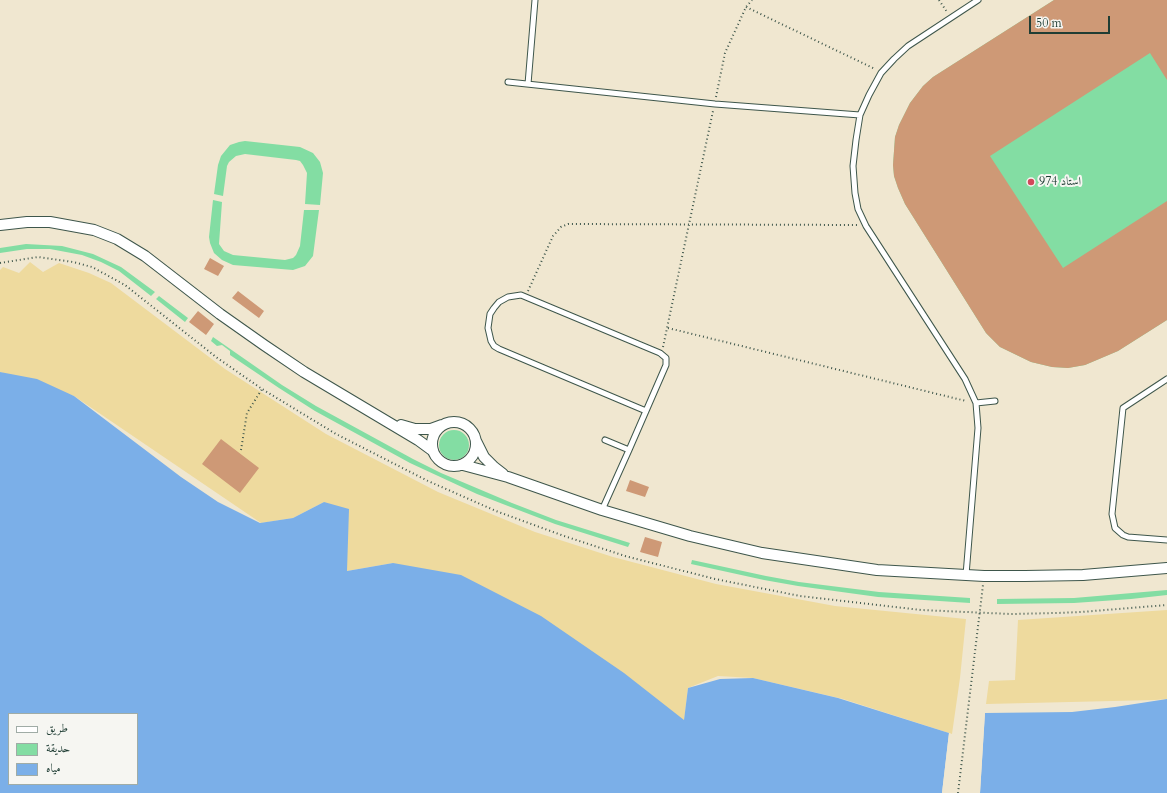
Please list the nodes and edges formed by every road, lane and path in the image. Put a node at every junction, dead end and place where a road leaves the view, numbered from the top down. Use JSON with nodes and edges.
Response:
{"nodes":[{"id":1,"x":535,"y":0,"type":"edge"},
{"id":2,"x":752,"y":0,"type":"edge"},
{"id":3,"x":938,"y":0,"type":"edge"},
{"id":4,"x":978,"y":0,"type":"edge"},
{"id":5,"x":746,"y":6,"type":"junction"},
{"id":6,"x":950,"y":18,"type":"junction"},
{"id":7,"x":882,"y":73,"type":"junction"},
{"id":8,"x":508,"y":82,"type":"dead end"},
{"id":9,"x":528,"y":84,"type":"junction"},
{"id":10,"x":714,"y":104,"type":"junction"},
{"id":11,"x":860,"y":115,"type":"junction"},
{"id":12,"x":0,"y":225,"type":"edge"},
{"id":13,"x":689,"y":226,"type":"junction"},
{"id":14,"x":866,"y":226,"type":"junction"},
{"id":15,"x":526,"y":298,"type":"junction"},
{"id":16,"x":668,"y":328,"type":"junction"},
{"id":17,"x":660,"y":353,"type":"junction"},
{"id":18,"x":1167,"y":379,"type":"edge"},
{"id":19,"x":262,"y":389,"type":"dead end"},
{"id":20,"x":995,"y":401,"type":"dead end"},
{"id":21,"x":976,"y":403,"type":"junction"},
{"id":22,"x":646,"y":411,"type":"junction"},
{"id":23,"x":392,"y":423,"type":"junction"},
{"id":24,"x":442,"y":425,"type":"junction"},
{"id":25,"x":605,"y":440,"type":"dead end"},
{"id":26,"x":476,"y":442,"type":"junction"},
{"id":27,"x":241,"y":450,"type":"dead end"},
{"id":28,"x":629,"y":450,"type":"junction"},
{"id":29,"x":433,"y":451,"type":"junction"},
{"id":30,"x":463,"y":465,"type":"junction"},
{"id":31,"x":508,"y":477,"type":"junction"},
{"id":32,"x":602,"y":510,"type":"junction"},
{"id":33,"x":1167,"y":540,"type":"edge"},
{"id":34,"x":1167,"y":568,"type":"edge"},
{"id":35,"x":966,"y":576,"type":"junction"},
{"id":36,"x":984,"y":576,"type":"junction"},
{"id":37,"x":958,"y":793,"type":"edge"}],
"edges":[{"from":1,"to":9,"type":"lane"},
{"from":2,"to":5,"type":"path"},
{"from":3,"to":6,"type":"path"},
{"from":4,"to":6,"type":"lane"},
{"from":5,"to":7,"type":"path"},
{"from":5,"to":10,"type":"path"},
{"from":6,"to":7,"type":"lane"},
{"from":7,"to":11,"type":"lane"},
{"from":8,"to":9,"type":"lane"},
{"from":9,"to":10,"type":"lane"},
{"from":10,"to":11,"type":"lane"},
{"from":10,"to":13,"type":"path"},
{"from":11,"to":14,"type":"lane"},
{"from":12,"to":23,"type":"street"},
{"from":13,"to":14,"type":"path"},
{"from":13,"to":15,"type":"path"},
{"from":13,"to":16,"type":"path"},
{"from":14,"to":21,"type":"lane"},
{"from":15,"to":17,"type":"lane"},
{"from":15,"to":22,"type":"lane"},
{"from":16,"to":17,"type":"path"},
{"from":16,"to":21,"type":"path"},
{"from":17,"to":22,"type":"lane"},
{"from":18,"to":33,"type":"lane"},
{"from":19,"to":27,"type":"path"},
{"from":20,"to":21,"type":"lane"},
{"from":21,"to":35,"type":"lane"},
{"from":22,"to":28,"type":"lane"},
{"from":23,"to":24,"type":"street"},
{"from":23,"to":29,"type":"street"},
{"from":24,"to":26,"type":"street"},
{"from":24,"to":29,"type":"street"},
{"from":25,"to":28,"type":"lane"},
{"from":26,"to":30,"type":"street"},
{"from":26,"to":31,"type":"street"},
{"from":28,"to":32,"type":"lane"},
{"from":29,"to":30,"type":"street"},
{"from":30,"to":31,"type":"street"},
{"from":31,"to":32,"type":"street"},
{"from":32,"to":35,"type":"street"},
{"from":34,"to":36,"type":"street"},
{"from":35,"to":36,"type":"street"},
{"from":36,"to":37,"type":"path"}]}
